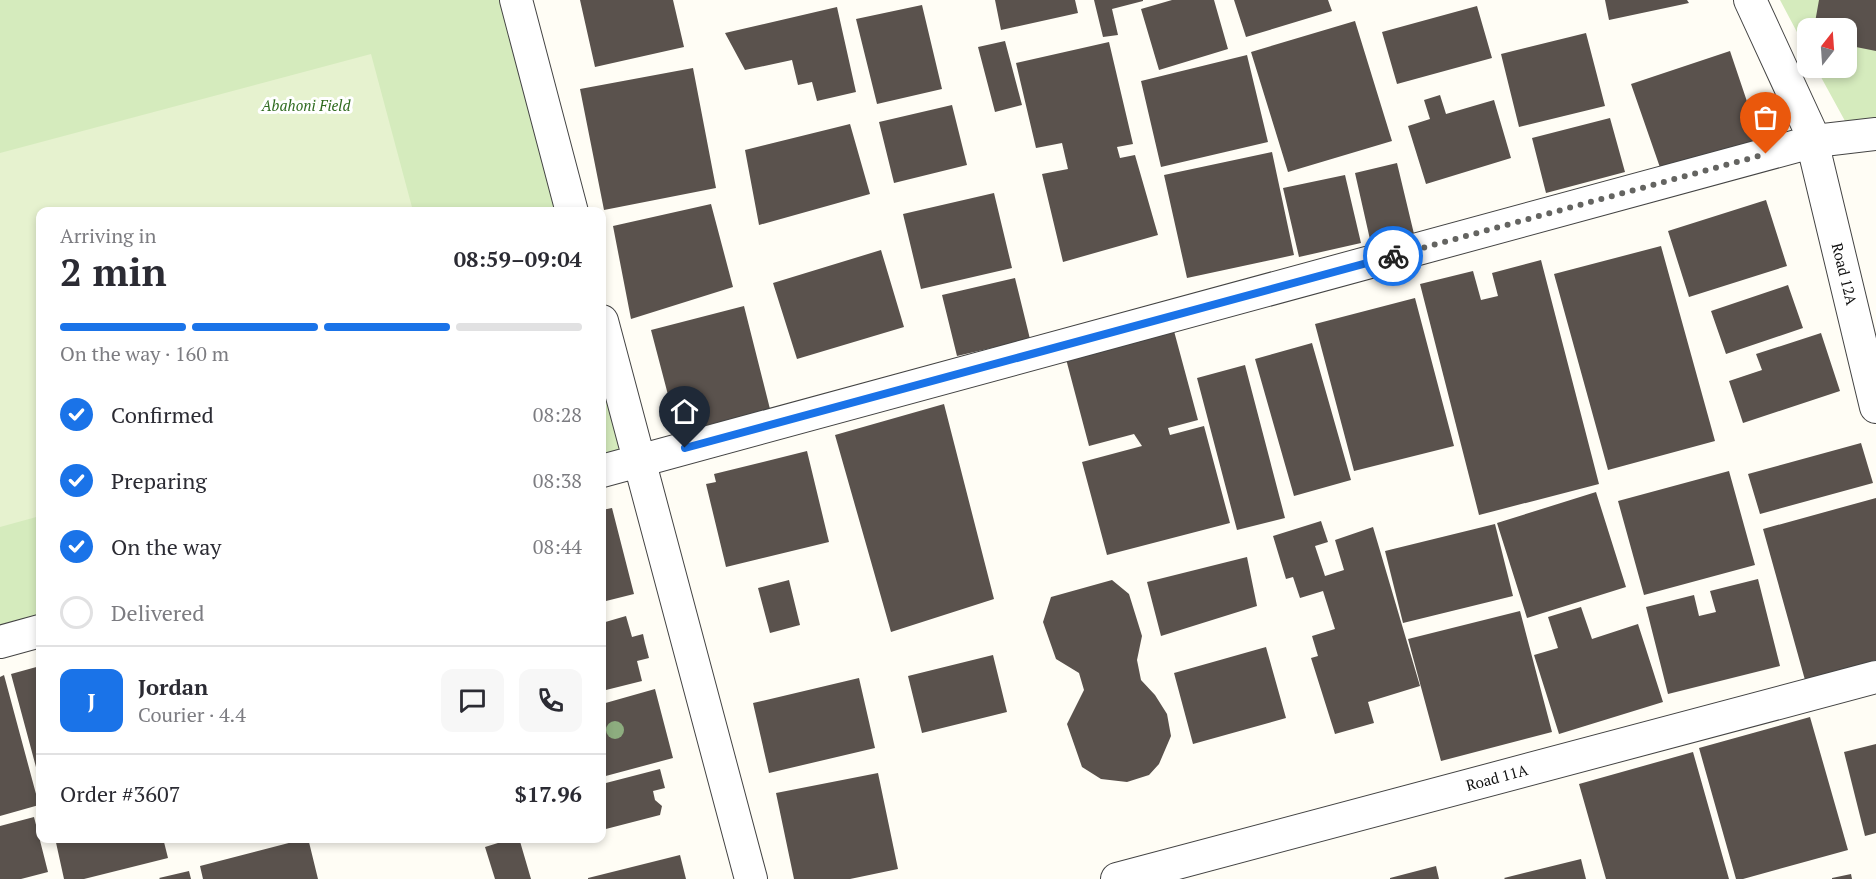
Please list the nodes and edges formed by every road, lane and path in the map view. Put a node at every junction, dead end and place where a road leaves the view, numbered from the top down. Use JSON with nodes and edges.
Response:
{"nodes":[{"id":1,"x":516,"y":0,"type":"edge"},
{"id":2,"x":1750,"y":0,"type":"edge"},
{"id":3,"x":1876,"y":134,"type":"edge"},
{"id":4,"x":1814,"y":141,"type":"junction"},
{"id":5,"x":571,"y":207,"type":"edge"},
{"id":6,"x":606,"y":336,"type":"edge"},
{"id":7,"x":1876,"y":407,"type":"edge"},
{"id":8,"x":639,"y":461,"type":"junction"},
{"id":9,"x":606,"y":470,"type":"edge"},
{"id":10,"x":36,"y":631,"type":"edge"},
{"id":11,"x":0,"y":642,"type":"edge"},
{"id":12,"x":1876,"y":677,"type":"edge"},
{"id":13,"x":751,"y":879,"type":"edge"},
{"id":14,"x":1117,"y":879,"type":"edge"}],
"edges":[{"from":1,"to":5,"type":"street"},
{"from":2,"to":4,"type":"street","name":"Road 12A"},
{"from":3,"to":4,"type":"street"},
{"from":4,"to":7,"type":"street","name":"Road 12A"},
{"from":4,"to":8,"type":"street"},
{"from":6,"to":8,"type":"street"},
{"from":8,"to":9,"type":"street"},
{"from":8,"to":13,"type":"street"},
{"from":10,"to":11,"type":"street"},
{"from":12,"to":14,"type":"street","name":"Road 11A"}]}
